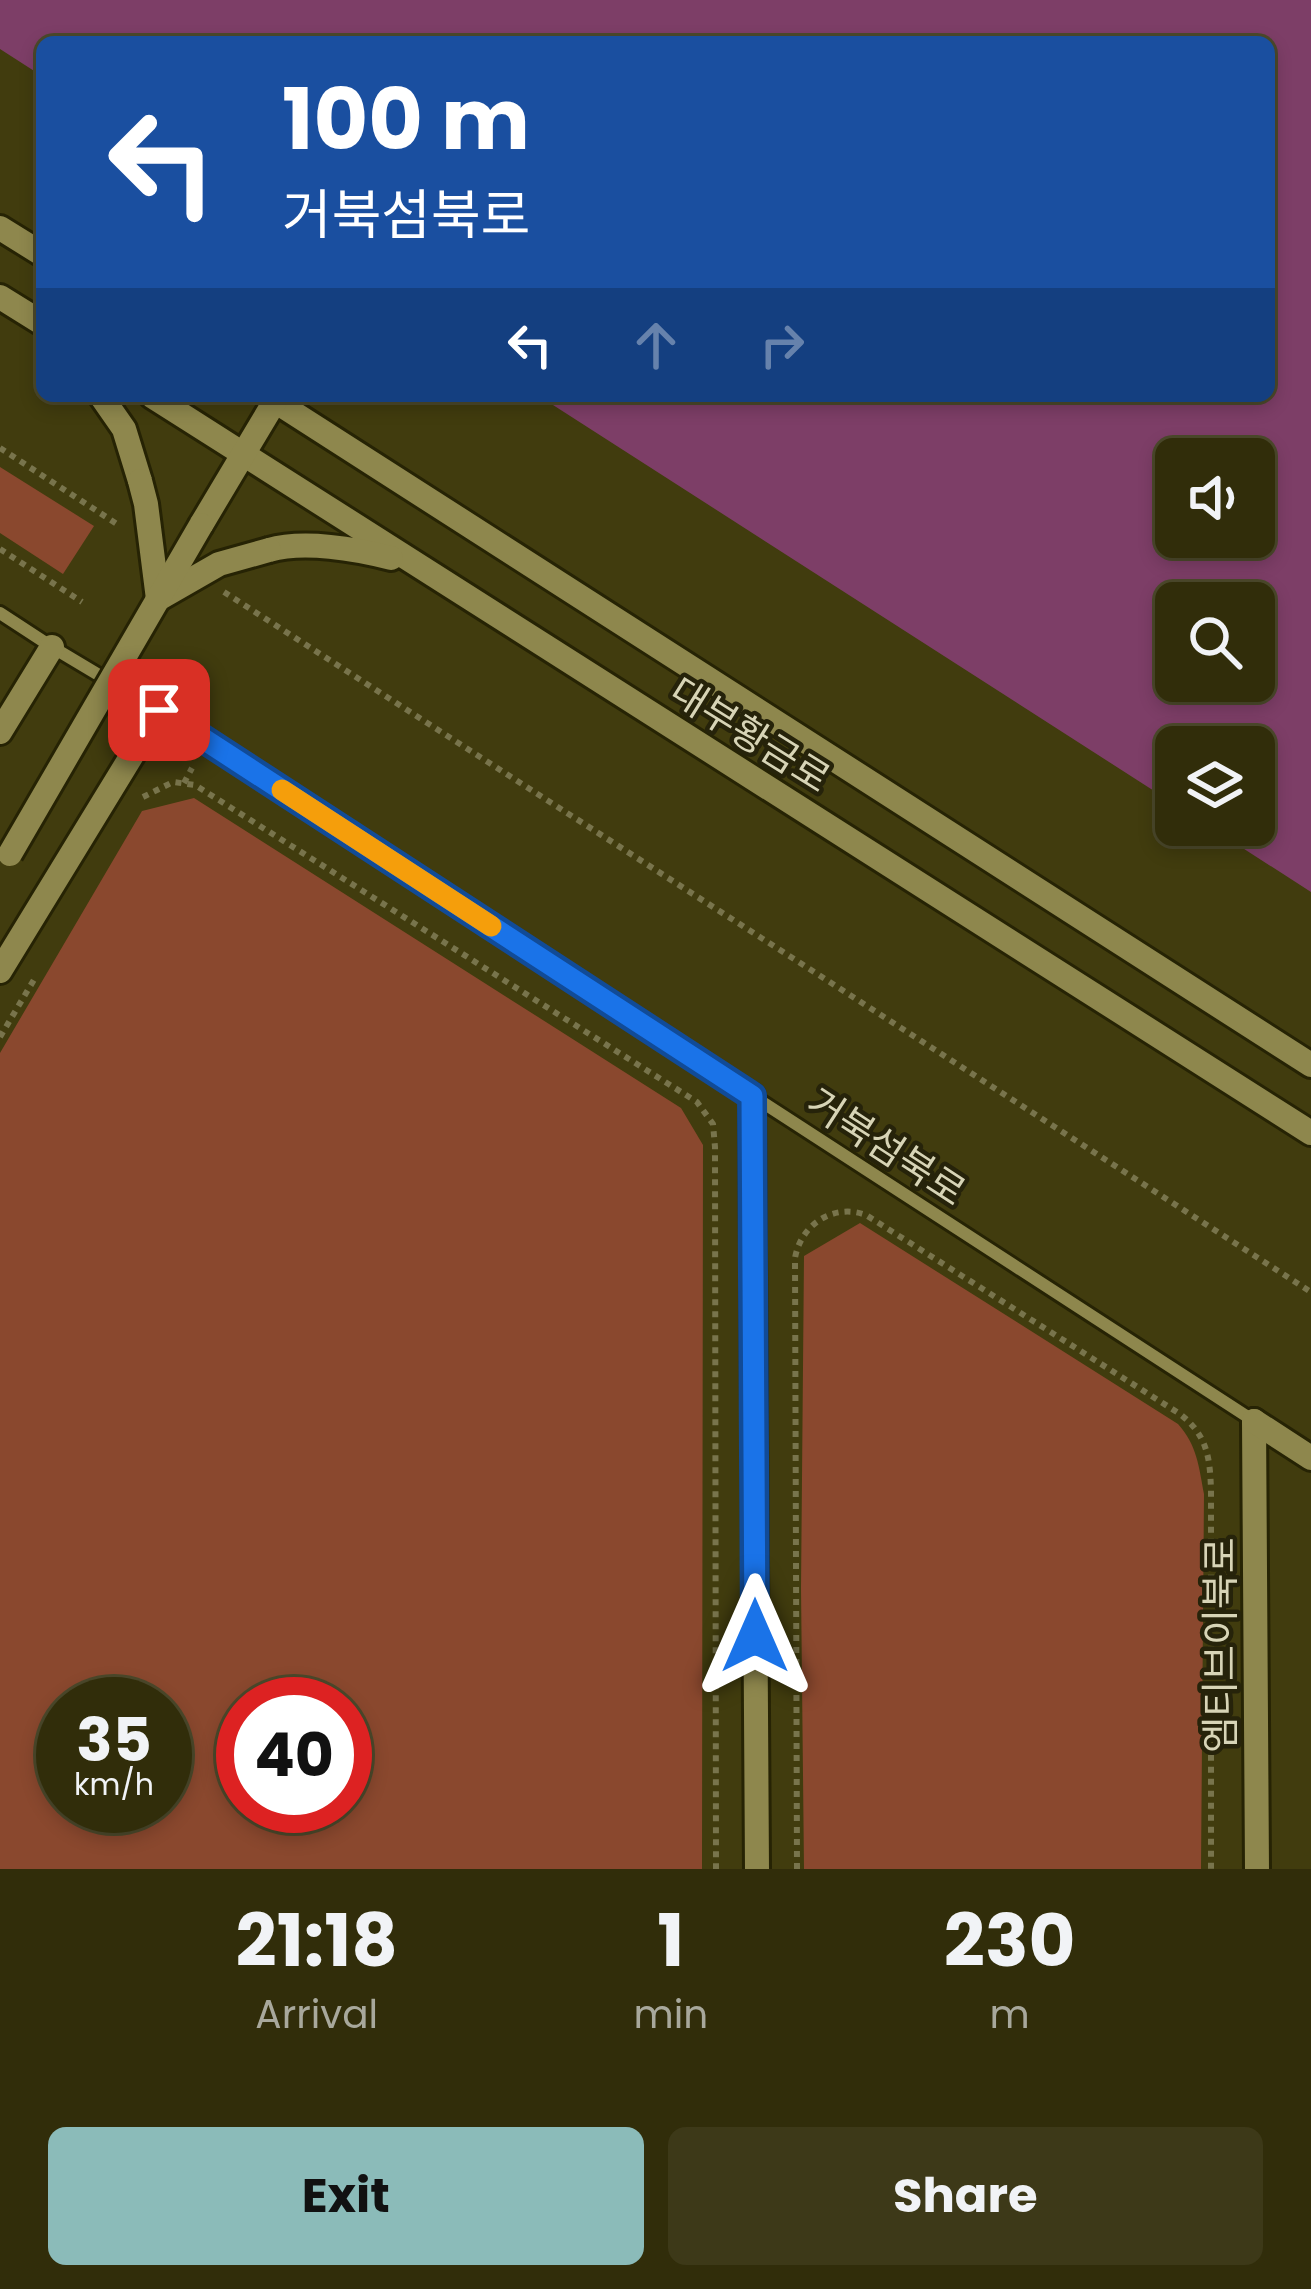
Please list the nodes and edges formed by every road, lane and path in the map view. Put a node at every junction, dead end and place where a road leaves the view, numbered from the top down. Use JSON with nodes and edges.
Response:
{"nodes":[{"id":1,"x":0,"y":228,"type":"edge"},
{"id":2,"x":36,"y":250,"type":"edge"},
{"id":3,"x":0,"y":297,"type":"edge"},
{"id":4,"x":36,"y":319,"type":"edge"},
{"id":5,"x":105,"y":402,"type":"edge"},
{"id":6,"x":161,"y":402,"type":"edge"},
{"id":7,"x":269,"y":402,"type":"edge"},
{"id":8,"x":276,"y":402,"type":"edge"},
{"id":9,"x":0,"y":448,"type":"edge"},
{"id":10,"x":241,"y":455,"type":"junction"},
{"id":11,"x":121,"y":526,"type":"dead end"},
{"id":12,"x":0,"y":550,"type":"edge"},
{"id":13,"x":410,"y":562,"type":"junction"},
{"id":14,"x":34,"y":571,"type":"junction"},
{"id":15,"x":27,"y":583,"type":"dead end"},
{"id":16,"x":222,"y":591,"type":"dead end"},
{"id":17,"x":158,"y":599,"type":"junction"},
{"id":18,"x":82,"y":602,"type":"dead end"},
{"id":19,"x":0,"y":613,"type":"edge"},
{"id":20,"x":52,"y":647,"type":"junction"},
{"id":21,"x":159,"y":710,"type":"junction"},
{"id":22,"x":0,"y":732,"type":"edge"},
{"id":23,"x":192,"y":768,"type":"dead end"},
{"id":24,"x":184,"y":782,"type":"junction"},
{"id":25,"x":134,"y":808,"type":"dead end"},
{"id":26,"x":5,"y":862,"type":"edge"},
{"id":27,"x":45,"y":961,"type":"dead end"},
{"id":28,"x":0,"y":971,"type":"edge"},
{"id":29,"x":0,"y":1036,"type":"edge"},
{"id":30,"x":1311,"y":1065,"type":"edge"},
{"id":31,"x":705,"y":1088,"type":"dead end"},
{"id":32,"x":752,"y":1096,"type":"junction"},
{"id":33,"x":697,"y":1102,"type":"junction"},
{"id":34,"x":1311,"y":1133,"type":"edge"},
{"id":35,"x":815,"y":1209,"type":"dead end"},
{"id":36,"x":825,"y":1216,"type":"junction"},
{"id":37,"x":1311,"y":1292,"type":"edge"},
{"id":38,"x":1254,"y":1421,"type":"junction"},
{"id":39,"x":1311,"y":1458,"type":"edge"},
{"id":40,"x":1211,"y":1490,"type":"junction"},
{"id":41,"x":1222,"y":1496,"type":"dead end"},
{"id":42,"x":716,"y":1869,"type":"edge"},
{"id":43,"x":757,"y":1869,"type":"edge"},
{"id":44,"x":797,"y":1869,"type":"edge"},
{"id":45,"x":1211,"y":1869,"type":"edge"},
{"id":46,"x":1257,"y":1869,"type":"edge"}],
"edges":[{"from":1,"to":2,"type":"main road"},
{"from":3,"to":4,"type":"main road"},
{"from":5,"to":17,"type":"main road","bridge":true},
{"from":6,"to":10,"type":"main road","name":"대부황금로"},
{"from":7,"to":10,"type":"main road"},
{"from":8,"to":30,"type":"main road","name":"대부황금로"},
{"from":9,"to":11,"type":"path"},
{"from":10,"to":13,"type":"main road","name":"대부황금로"},
{"from":10,"to":17,"type":"main road","bridge":true},
{"from":12,"to":14,"type":"path"},
{"from":13,"to":17,"type":"main road","bridge":true},
{"from":13,"to":34,"type":"main road","name":"대부황금로"},
{"from":14,"to":15,"type":"path"},
{"from":14,"to":18,"type":"path"},
{"from":16,"to":37,"type":"path"},
{"from":17,"to":26,"type":"main road","bridge":true},
{"from":19,"to":20,"type":"street","name":"거북섬북로"},
{"from":20,"to":21,"type":"street","name":"거북섬북로"},
{"from":20,"to":22,"type":"main road"},
{"from":21,"to":28,"type":"main road"},
{"from":21,"to":32,"type":"street","name":"거북섬북로"},
{"from":23,"to":24,"type":"path"},
{"from":24,"to":25,"type":"path"},
{"from":24,"to":33,"type":"path"},
{"from":27,"to":29,"type":"path"},
{"from":31,"to":33,"type":"path"},
{"from":32,"to":38,"type":"street","name":"거북섬북로"},
{"from":32,"to":43,"type":"main road"},
{"from":33,"to":42,"type":"path"},
{"from":35,"to":36,"type":"path"},
{"from":36,"to":40,"type":"path"},
{"from":36,"to":44,"type":"path"},
{"from":38,"to":39,"type":"main road"},
{"from":38,"to":46,"type":"main road","name":"엠티브이북로"},
{"from":40,"to":41,"type":"path"},
{"from":40,"to":45,"type":"path"}]}
